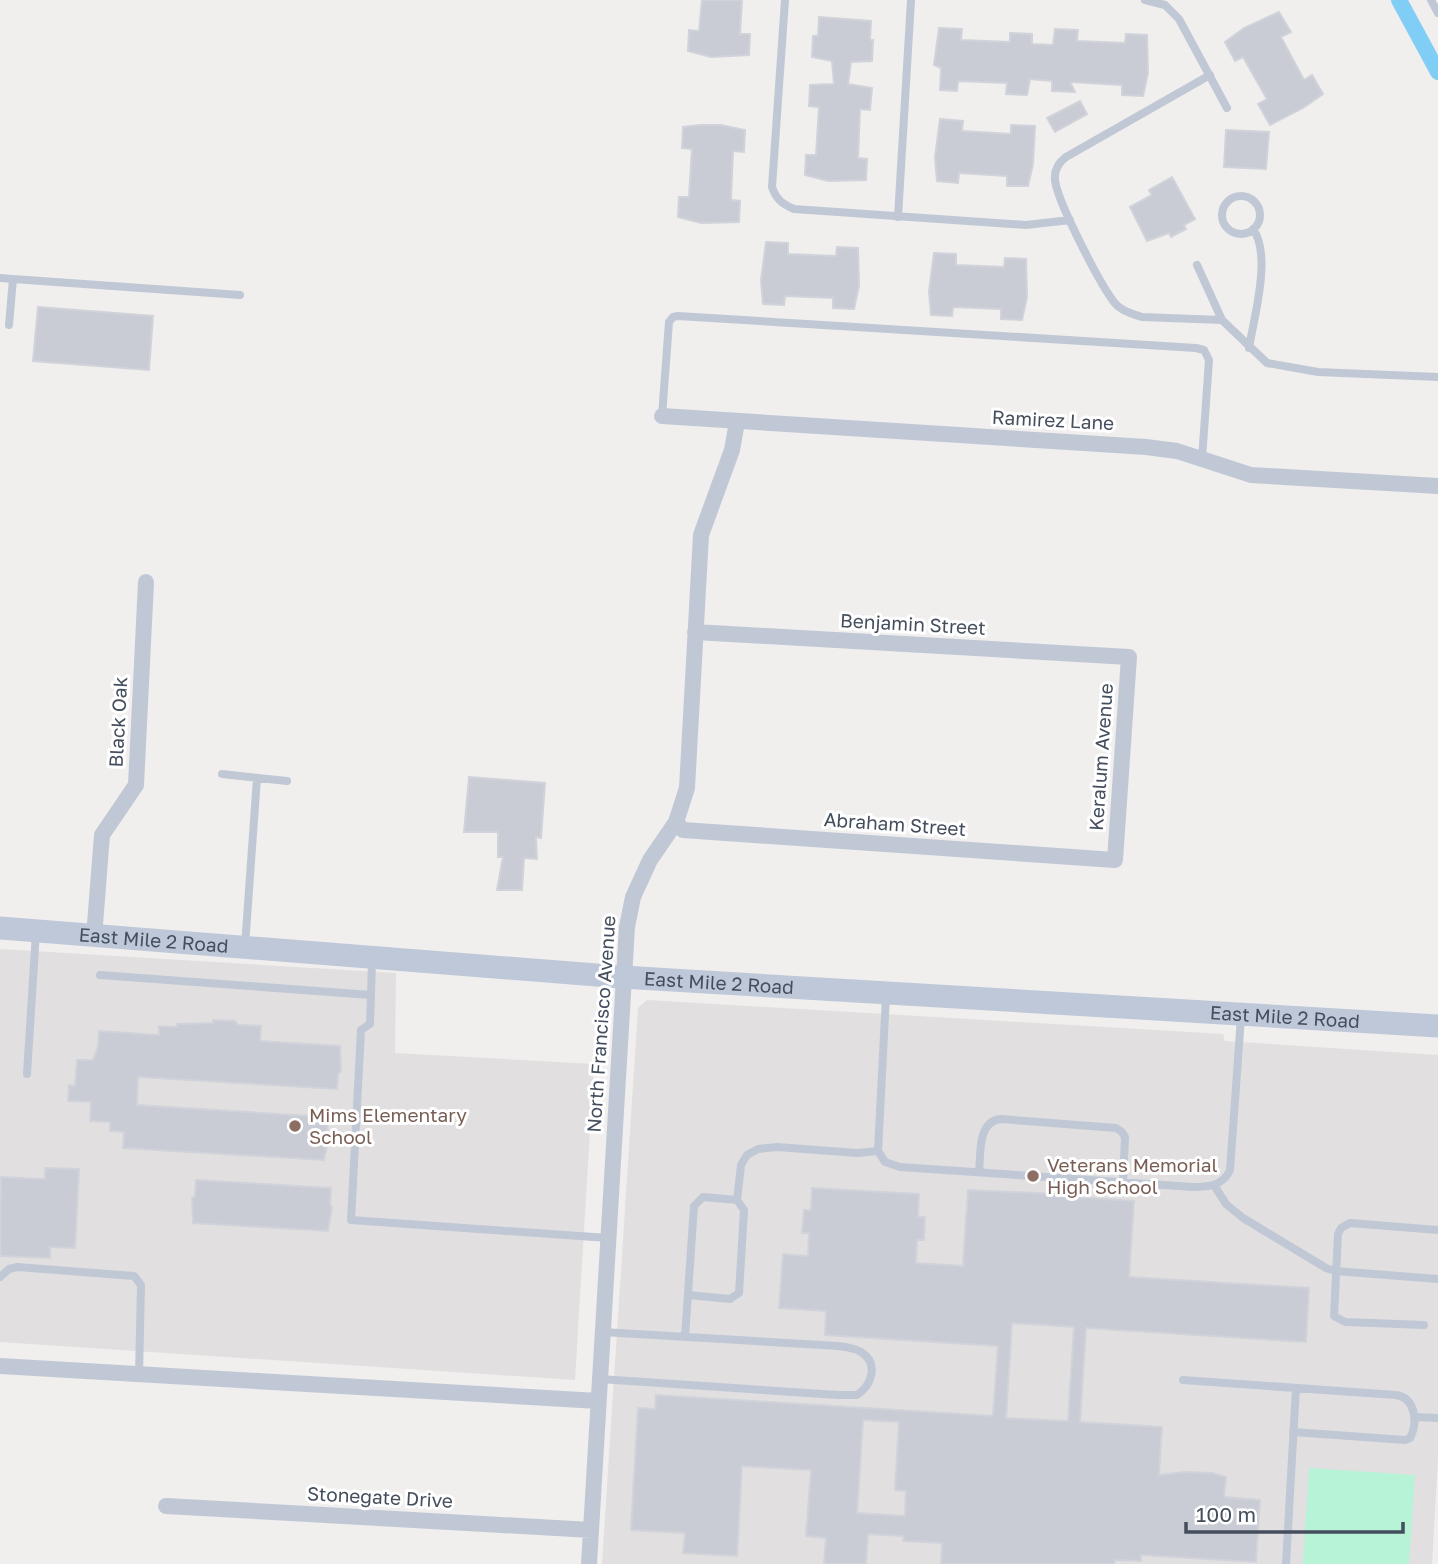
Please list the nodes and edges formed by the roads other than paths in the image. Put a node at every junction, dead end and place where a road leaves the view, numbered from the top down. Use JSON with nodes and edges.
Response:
{"nodes":[{"id":1,"x":785,"y":0,"type":"edge"},
{"id":2,"x":911,"y":0,"type":"edge"},
{"id":3,"x":1145,"y":0,"type":"edge"},
{"id":4,"x":1431,"y":0,"type":"edge"},
{"id":5,"x":1438,"y":13,"type":"edge"},
{"id":6,"x":1210,"y":75,"type":"junction"},
{"id":7,"x":1227,"y":108,"type":"dead end"},
{"id":8,"x":898,"y":217,"type":"junction"},
{"id":9,"x":1070,"y":220,"type":"junction"},
{"id":10,"x":1253,"y":229,"type":"junction"},
{"id":11,"x":1197,"y":265,"type":"dead end"},
{"id":12,"x":0,"y":278,"type":"edge"},
{"id":13,"x":13,"y":279,"type":"junction"},
{"id":14,"x":240,"y":295,"type":"dead end"},
{"id":15,"x":1222,"y":320,"type":"junction"},
{"id":16,"x":9,"y":325,"type":"dead end"},
{"id":17,"x":1249,"y":348,"type":"junction"},
{"id":18,"x":1438,"y":377,"type":"edge"},
{"id":19,"x":662,"y":416,"type":"joint"},
{"id":20,"x":737,"y":422,"type":"junction"},
{"id":21,"x":1202,"y":459,"type":"junction"},
{"id":22,"x":1438,"y":486,"type":"edge"},
{"id":23,"x":146,"y":582,"type":"dead end"},
{"id":24,"x":695,"y":632,"type":"junction"},
{"id":25,"x":1129,"y":657,"type":"joint"},
{"id":26,"x":222,"y":774,"type":"dead end"},
{"id":27,"x":257,"y":778,"type":"junction"},
{"id":28,"x":287,"y":781,"type":"dead end"},
{"id":29,"x":676,"y":822,"type":"junction"},
{"id":30,"x":1115,"y":860,"type":"joint"},
{"id":31,"x":0,"y":928,"type":"edge"},
{"id":32,"x":36,"y":932,"type":"junction"},
{"id":33,"x":94,"y":937,"type":"junction"},
{"id":34,"x":244,"y":948,"type":"junction"},
{"id":35,"x":372,"y":958,"type":"junction"},
{"id":36,"x":100,"y":975,"type":"dead end"},
{"id":37,"x":622,"y":977,"type":"junction"},
{"id":38,"x":886,"y":993,"type":"junction"},
{"id":39,"x":371,"y":995,"type":"junction"},
{"id":40,"x":1241,"y":1014,"type":"junction"},
{"id":41,"x":1438,"y":1026,"type":"edge"},
{"id":42,"x":27,"y":1074,"type":"dead end"},
{"id":43,"x":878,"y":1151,"type":"junction"},
{"id":44,"x":979,"y":1172,"type":"junction"},
{"id":45,"x":1123,"y":1182,"type":"junction"},
{"id":46,"x":1214,"y":1185,"type":"junction"},
{"id":47,"x":737,"y":1200,"type":"junction"},
{"id":48,"x":1438,"y":1230,"type":"edge"},
{"id":49,"x":608,"y":1238,"type":"junction"},
{"id":50,"x":1335,"y":1271,"type":"junction"},
{"id":51,"x":0,"y":1278,"type":"edge"},
{"id":52,"x":1438,"y":1279,"type":"edge"},
{"id":53,"x":688,"y":1295,"type":"junction"},
{"id":54,"x":1424,"y":1325,"type":"dead end"},
{"id":55,"x":602,"y":1332,"type":"junction"},
{"id":56,"x":685,"y":1337,"type":"junction"},
{"id":57,"x":0,"y":1366,"type":"edge"},
{"id":58,"x":139,"y":1375,"type":"junction"},
{"id":59,"x":600,"y":1379,"type":"junction"},
{"id":60,"x":1183,"y":1380,"type":"dead end"},
{"id":61,"x":1296,"y":1388,"type":"junction"},
{"id":62,"x":598,"y":1401,"type":"junction"},
{"id":63,"x":1414,"y":1417,"type":"junction"},
{"id":64,"x":1438,"y":1418,"type":"edge"},
{"id":65,"x":1293,"y":1432,"type":"junction"},
{"id":66,"x":166,"y":1506,"type":"dead end"},
{"id":67,"x":591,"y":1530,"type":"junction"},
{"id":68,"x":589,"y":1564,"type":"edge"},
{"id":69,"x":1286,"y":1564,"type":"edge"}],
"edges":[{"from":1,"to":8,"type":"lane"},
{"from":2,"to":8,"type":"lane"},
{"from":3,"to":6,"type":"lane"},
{"from":4,"to":5,"type":"lane"},
{"from":6,"to":7,"type":"lane"},
{"from":6,"to":9,"type":"lane"},
{"from":8,"to":9,"type":"lane"},
{"from":9,"to":15,"type":"lane"},
{"from":10,"to":10,"type":"lane"},
{"from":10,"to":17,"type":"lane"},
{"from":11,"to":15,"type":"lane"},
{"from":12,"to":13,"type":"lane"},
{"from":13,"to":14,"type":"lane"},
{"from":13,"to":16,"type":"lane"},
{"from":15,"to":17,"type":"lane"},
{"from":17,"to":18,"type":"lane"},
{"from":19,"to":20,"type":"street","name":"Ramirez Lane"},
{"from":19,"to":21,"type":"lane"},
{"from":20,"to":21,"type":"street","name":"Ramirez Lane"},
{"from":20,"to":24,"type":"street","name":"North Francisco Avenue"},
{"from":21,"to":22,"type":"street","name":"Ramirez Lane"},
{"from":23,"to":33,"type":"street","name":"Black Oak"},
{"from":24,"to":25,"type":"street","name":"Benjamin Street"},
{"from":24,"to":29,"type":"street","name":"North Francisco Avenue"},
{"from":25,"to":30,"type":"street","name":"Keralum Avenue"},
{"from":26,"to":27,"type":"lane"},
{"from":27,"to":28,"type":"lane"},
{"from":27,"to":34,"type":"lane"},
{"from":29,"to":30,"type":"street","name":"Abraham Street"},
{"from":29,"to":37,"type":"street","name":"North Francisco Avenue"},
{"from":31,"to":32,"type":"main road","name":"East Mile 2 Road"},
{"from":32,"to":33,"type":"main road","name":"East Mile 2 Road"},
{"from":32,"to":42,"type":"lane"},
{"from":33,"to":34,"type":"main road","name":"East Mile 2 Road"},
{"from":34,"to":35,"type":"main road","name":"East Mile 2 Road"},
{"from":35,"to":37,"type":"main road","name":"East Mile 2 Road"},
{"from":35,"to":39,"type":"lane"},
{"from":36,"to":39,"type":"lane"},
{"from":37,"to":38,"type":"main road","name":"East Mile 2 Road"},
{"from":37,"to":49,"type":"street","name":"North Francisco Avenue"},
{"from":38,"to":40,"type":"main road","name":"East Mile 2 Road"},
{"from":38,"to":43,"type":"lane"},
{"from":39,"to":49,"type":"lane"},
{"from":40,"to":41,"type":"main road","name":"East Mile 2 Road"},
{"from":40,"to":46,"type":"lane"},
{"from":43,"to":44,"type":"lane"},
{"from":43,"to":47,"type":"lane"},
{"from":44,"to":45,"type":"lane"},
{"from":44,"to":45,"type":"lane"},
{"from":45,"to":46,"type":"lane"},
{"from":46,"to":50,"type":"lane"},
{"from":47,"to":53,"type":"lane"},
{"from":47,"to":53,"type":"lane"},
{"from":48,"to":50,"type":"lane"},
{"from":49,"to":55,"type":"street","name":"North Francisco Avenue"},
{"from":50,"to":52,"type":"lane"},
{"from":50,"to":54,"type":"lane"},
{"from":51,"to":58,"type":"lane"},
{"from":53,"to":56,"type":"lane"},
{"from":55,"to":56,"type":"lane"},
{"from":55,"to":59,"type":"street","name":"North Francisco Avenue"},
{"from":56,"to":59,"type":"lane"},
{"from":57,"to":58,"type":"street"},
{"from":58,"to":62,"type":"street"},
{"from":59,"to":62,"type":"street","name":"North Francisco Avenue"},
{"from":60,"to":61,"type":"lane"},
{"from":61,"to":63,"type":"lane"},
{"from":61,"to":65,"type":"lane"},
{"from":62,"to":67,"type":"street","name":"North Francisco Avenue"},
{"from":63,"to":64,"type":"lane"},
{"from":63,"to":65,"type":"lane"},
{"from":65,"to":69,"type":"lane"},
{"from":66,"to":67,"type":"street","name":"Stonegate Drive"},
{"from":67,"to":68,"type":"street","name":"North Francisco Avenue"}]}
